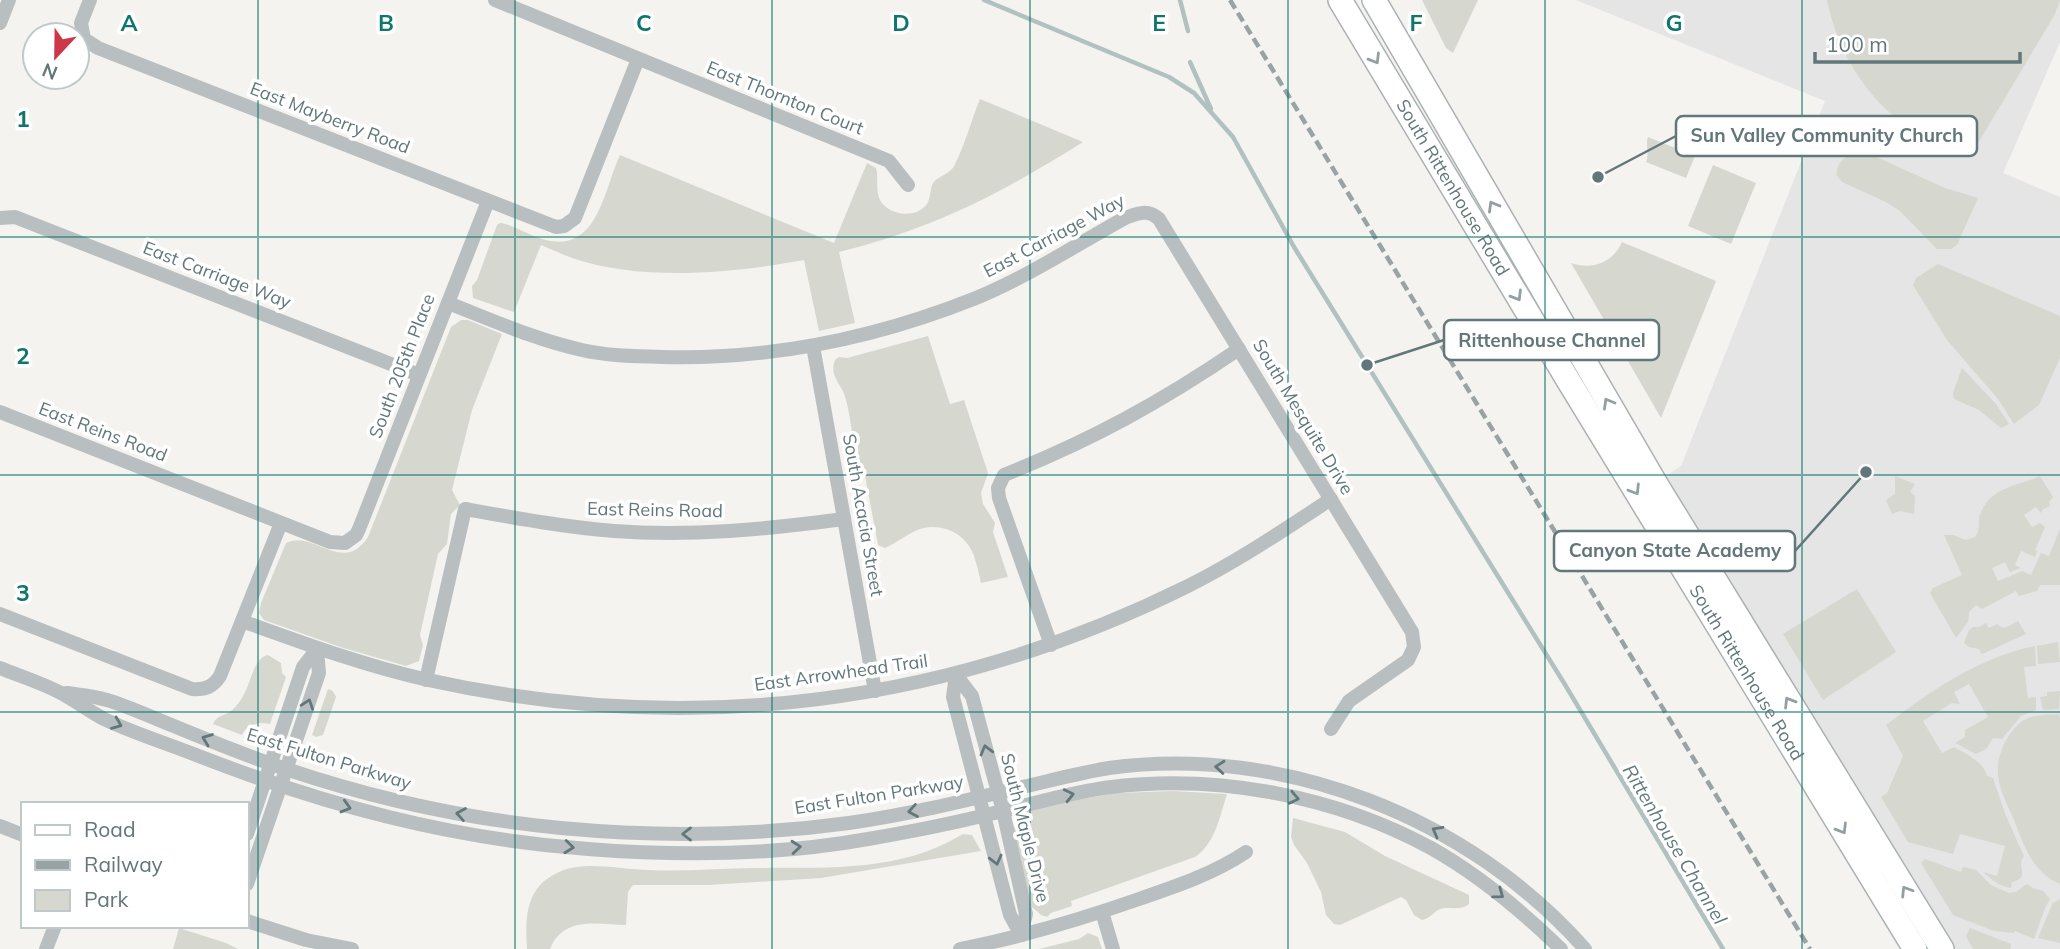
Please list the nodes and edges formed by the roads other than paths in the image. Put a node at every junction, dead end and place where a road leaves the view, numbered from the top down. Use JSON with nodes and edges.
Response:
{"nodes":[{"id":1,"x":9,"y":0,"type":"edge"},
{"id":2,"x":90,"y":0,"type":"edge"},
{"id":3,"x":495,"y":0,"type":"edge"},
{"id":4,"x":1340,"y":0,"type":"edge"},
{"id":5,"x":1374,"y":0,"type":"edge"},
{"id":6,"x":0,"y":23,"type":"edge"},
{"id":7,"x":638,"y":58,"type":"junction"},
{"id":8,"x":908,"y":185,"type":"dead end"},
{"id":9,"x":488,"y":201,"type":"junction"},
{"id":10,"x":1149,"y":212,"type":"joint"},
{"id":11,"x":0,"y":218,"type":"edge"},
{"id":12,"x":448,"y":303,"type":"junction"},
{"id":13,"x":813,"y":346,"type":"junction"},
{"id":14,"x":1239,"y":349,"type":"junction"},
{"id":15,"x":419,"y":375,"type":"junction"},
{"id":16,"x":0,"y":412,"type":"edge"},
{"id":17,"x":1331,"y":499,"type":"junction"},
{"id":18,"x":844,"y":519,"type":"junction"},
{"id":19,"x":281,"y":523,"type":"junction"},
{"id":20,"x":349,"y":542,"type":"joint"},
{"id":21,"x":0,"y":614,"type":"edge"},
{"id":22,"x":242,"y":621,"type":"junction"},
{"id":23,"x":1051,"y":645,"type":"junction"},
{"id":24,"x":317,"y":649,"type":"junction"},
{"id":25,"x":0,"y":668,"type":"edge"},
{"id":26,"x":956,"y":674,"type":"junction"},
{"id":27,"x":426,"y":680,"type":"junction"},
{"id":28,"x":59,"y":691,"type":"junction"},
{"id":29,"x":875,"y":691,"type":"junction"},
{"id":30,"x":1331,"y":729,"type":"dead end"},
{"id":31,"x":271,"y":764,"type":"junction"},
{"id":32,"x":1816,"y":766,"type":"junction"},
{"id":33,"x":286,"y":769,"type":"junction"},
{"id":34,"x":264,"y":782,"type":"junction"},
{"id":35,"x":280,"y":787,"type":"junction"},
{"id":36,"x":998,"y":793,"type":"junction"},
{"id":37,"x":980,"y":797,"type":"junction"},
{"id":38,"x":1003,"y":811,"type":"junction"},
{"id":39,"x":985,"y":816,"type":"junction"},
{"id":40,"x":0,"y":826,"type":"edge"},
{"id":41,"x":248,"y":831,"type":"edge"},
{"id":42,"x":21,"y":834,"type":"edge"},
{"id":43,"x":1246,"y":852,"type":"dead end"},
{"id":44,"x":248,"y":881,"type":"edge"},
{"id":45,"x":1102,"y":912,"type":"junction"},
{"id":46,"x":248,"y":921,"type":"edge"},
{"id":47,"x":54,"y":928,"type":"edge"},
{"id":48,"x":1021,"y":935,"type":"junction"},
{"id":49,"x":46,"y":949,"type":"edge"},
{"id":50,"x":352,"y":949,"type":"edge"},
{"id":51,"x":960,"y":949,"type":"edge"},
{"id":52,"x":1113,"y":949,"type":"edge"},
{"id":53,"x":1561,"y":949,"type":"edge"},
{"id":54,"x":1585,"y":949,"type":"edge"},
{"id":55,"x":1915,"y":949,"type":"edge"},
{"id":56,"x":1942,"y":949,"type":"edge"}],
"edges":[{"from":1,"to":6,"type":"street"},
{"from":2,"to":9,"type":"street","name":"East Mayberry Road"},
{"from":3,"to":7,"type":"street","name":"East Thornton Court"},
{"from":4,"to":32,"type":"main road","name":"South Rittenhouse Road","one_way":true},
{"from":32,"to":5,"type":"main road","name":"South Rittenhouse Road","one_way":true},
{"from":7,"to":8,"type":"street","name":"East Thornton Court"},
{"from":7,"to":9,"type":"street","name":"East Mayberry Road"},
{"from":9,"to":12,"type":"street","name":"South 205th Place"},
{"from":10,"to":13,"type":"street","name":"East Carriage Way"},
{"from":10,"to":14,"type":"street","name":"South Mesquite Drive"},
{"from":11,"to":15,"type":"street","name":"East Carriage Way"},
{"from":12,"to":13,"type":"street","name":"East Carriage Way"},
{"from":12,"to":15,"type":"street","name":"South 205th Place"},
{"from":13,"to":18,"type":"street","name":"South Acacia Street"},
{"from":14,"to":17,"type":"street","name":"South Mesquite Drive"},
{"from":14,"to":23,"type":"street"},
{"from":15,"to":20,"type":"street","name":"South 205th Place"},
{"from":16,"to":19,"type":"street","name":"East Reins Road"},
{"from":17,"to":23,"type":"street","name":"East Arrowhead Trail"},
{"from":17,"to":30,"type":"street","name":"South Mesquite Drive"},
{"from":18,"to":27,"type":"street","name":"East Reins Road"},
{"from":18,"to":29,"type":"street","name":"South Acacia Street"},
{"from":19,"to":20,"type":"street","name":"East Reins Road"},
{"from":19,"to":22,"type":"street"},
{"from":21,"to":22,"type":"street"},
{"from":22,"to":24,"type":"street","name":"East Arrowhead Trail"},
{"from":23,"to":26,"type":"street","name":"East Arrowhead Trail"},
{"from":24,"to":27,"type":"street","name":"East Arrowhead Trail"},
{"from":24,"to":31,"type":"street"},
{"from":33,"to":24,"type":"street","one_way":true},
{"from":25,"to":28,"type":"street","name":"East Fulton Parkway"},
{"from":26,"to":29,"type":"street","name":"East Arrowhead Trail"},
{"from":36,"to":26,"type":"street","name":"South Maple Drive","one_way":true},
{"from":26,"to":37,"type":"street","name":"South Maple Drive"},
{"from":27,"to":29,"type":"street","name":"East Arrowhead Trail"},
{"from":31,"to":28,"type":"street","name":"East Fulton Parkway","one_way":true},
{"from":28,"to":34,"type":"street","name":"East Fulton Parkway","one_way":true},
{"from":31,"to":33,"type":"street","name":"East Fulton Parkway"},
{"from":31,"to":34,"type":"street"},
{"from":32,"to":55,"type":"main road","name":"South Rittenhouse Road","one_way":true},
{"from":56,"to":32,"type":"main road","name":"South Rittenhouse Road","one_way":true},
{"from":33,"to":35,"type":"street"},
{"from":37,"to":33,"type":"street","name":"East Fulton Parkway","one_way":true},
{"from":34,"to":35,"type":"street","name":"East Fulton Parkway"},
{"from":34,"to":41,"type":"street"},
{"from":35,"to":39,"type":"street","name":"East Fulton Parkway","one_way":true},
{"from":35,"to":44,"type":"street"},
{"from":36,"to":37,"type":"street","name":"East Fulton Parkway"},
{"from":36,"to":38,"type":"street","name":"South Maple Drive"},
{"from":54,"to":36,"type":"street","name":"East Fulton Parkway","one_way":true},
{"from":37,"to":39,"type":"street","name":"South Maple Drive"},
{"from":38,"to":39,"type":"street","name":"East Fulton Parkway"},
{"from":38,"to":48,"type":"street","name":"South Maple Drive"},
{"from":38,"to":53,"type":"street","name":"East Fulton Parkway","one_way":true},
{"from":39,"to":48,"type":"street","name":"South Maple Drive","one_way":true},
{"from":40,"to":42,"type":"street"},
{"from":43,"to":45,"type":"street"},
{"from":45,"to":48,"type":"street"},
{"from":45,"to":52,"type":"street"},
{"from":46,"to":50,"type":"street"},
{"from":47,"to":49,"type":"street"},
{"from":48,"to":51,"type":"street"}]}
